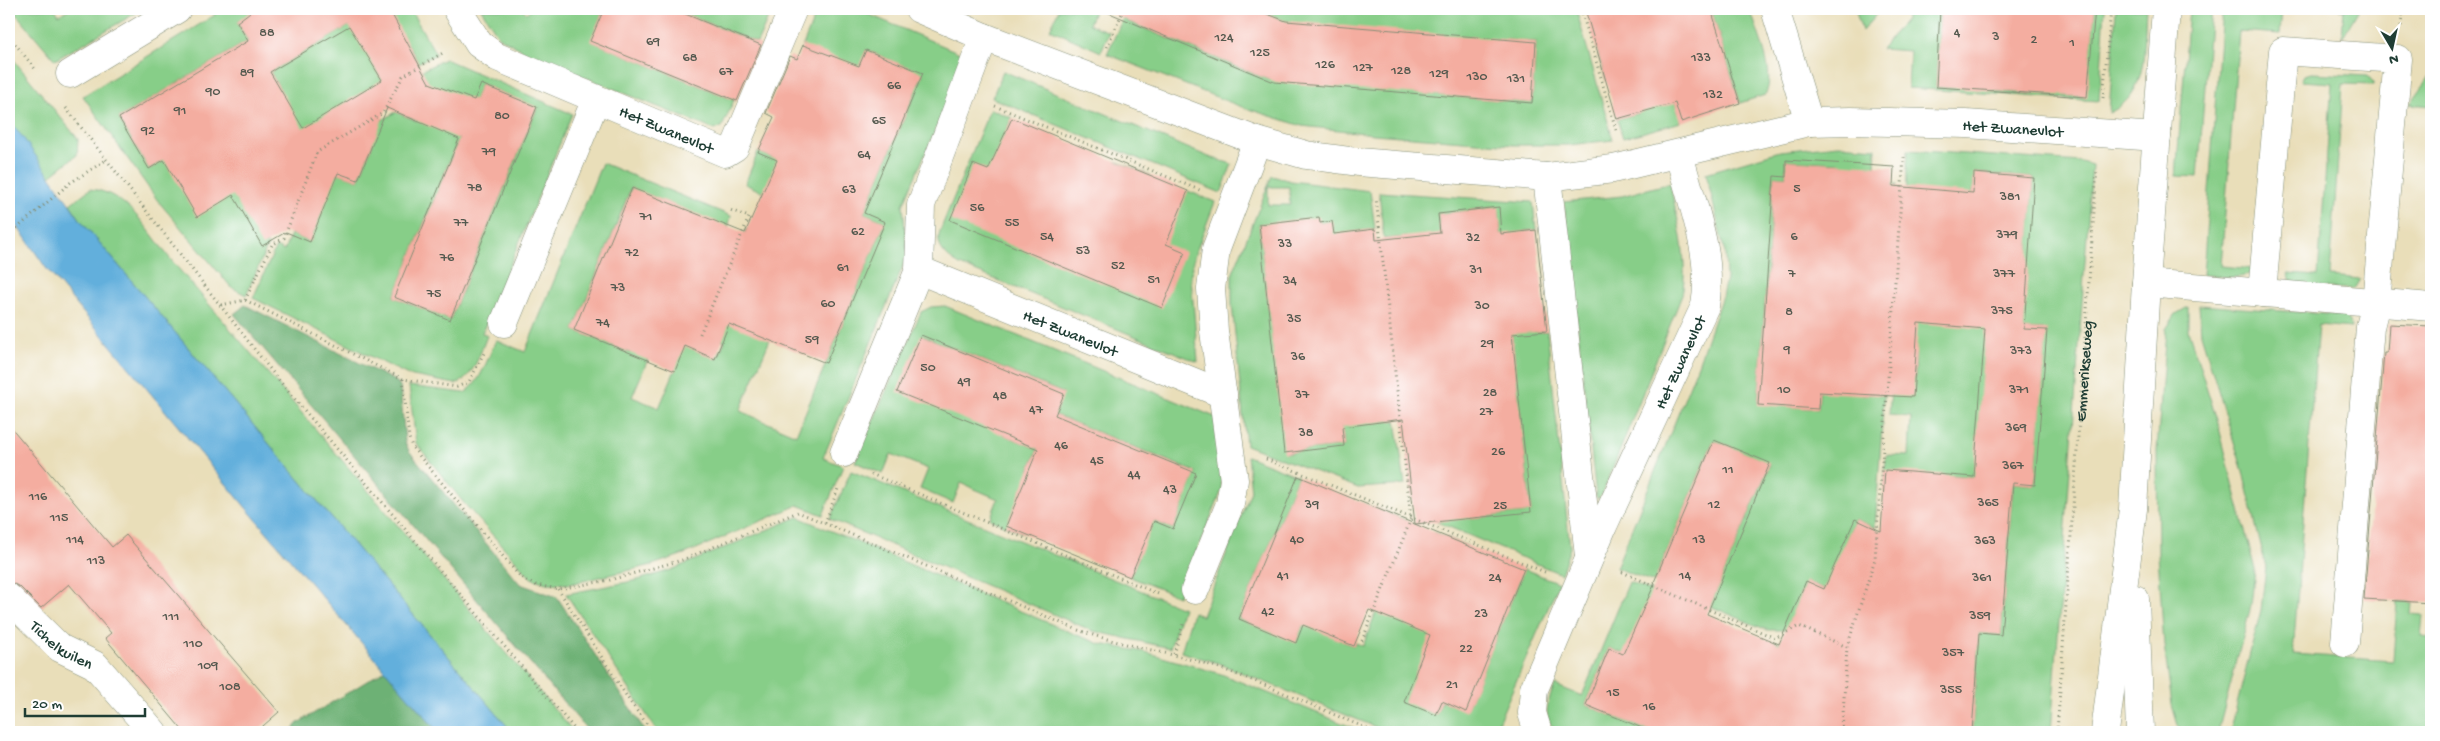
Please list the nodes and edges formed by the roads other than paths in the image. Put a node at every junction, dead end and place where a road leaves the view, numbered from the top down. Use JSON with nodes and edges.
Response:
{"nodes":[{"id":1,"x":177,"y":9,"type":"edge"},
{"id":2,"x":457,"y":9,"type":"edge"},
{"id":3,"x":793,"y":9,"type":"edge"},
{"id":4,"x":922,"y":9,"type":"edge"},
{"id":5,"x":1775,"y":9,"type":"edge"},
{"id":6,"x":2166,"y":9,"type":"edge"},
{"id":7,"x":984,"y":37,"type":"junction"},
{"id":8,"x":70,"y":74,"type":"dead end"},
{"id":9,"x":596,"y":99,"type":"junction"},
{"id":10,"x":1809,"y":122,"type":"junction"},
{"id":11,"x":2156,"y":137,"type":"junction"},
{"id":12,"x":1257,"y":141,"type":"junction"},
{"id":13,"x":1678,"y":154,"type":"junction"},
{"id":14,"x":1547,"y":177,"type":"junction"},
{"id":15,"x":919,"y":270,"type":"junction"},
{"id":16,"x":2146,"y":283,"type":"junction"},
{"id":17,"x":2262,"y":293,"type":"junction"},
{"id":18,"x":2376,"y":303,"type":"junction"},
{"id":19,"x":2431,"y":307,"type":"edge"},
{"id":20,"x":504,"y":324,"type":"road end"},
{"id":21,"x":1223,"y":394,"type":"junction"},
{"id":22,"x":844,"y":454,"type":"dead end"},
{"id":23,"x":2133,"y":509,"type":"junction"},
{"id":24,"x":1589,"y":558,"type":"junction"},
{"id":25,"x":1196,"y":590,"type":"dead end"},
{"id":26,"x":9,"y":600,"type":"edge"},
{"id":27,"x":2345,"y":643,"type":"dead end"},
{"id":28,"x":153,"y":732,"type":"edge"},
{"id":29,"x":1538,"y":732,"type":"edge"},
{"id":30,"x":2105,"y":732,"type":"edge"},
{"id":31,"x":2140,"y":732,"type":"edge"}],
"edges":[{"from":1,"to":8,"type":"street"},
{"from":2,"to":9,"type":"street","name":"Het Zwanevlot"},
{"from":3,"to":9,"type":"street","name":"Het Zwanevlot"},
{"from":4,"to":7,"type":"street","name":"Het Zwanevlot"},
{"from":5,"to":10,"type":"street"},
{"from":6,"to":11,"type":"street"},
{"from":7,"to":12,"type":"street","name":"Het Zwanevlot"},
{"from":7,"to":15,"type":"street"},
{"from":9,"to":20,"type":"street"},
{"from":10,"to":11,"type":"street","name":"Het Zwanevlot"},
{"from":10,"to":13,"type":"street","name":"Het Zwanevlot"},
{"from":11,"to":16,"type":"street"},
{"from":12,"to":14,"type":"street","name":"Het Zwanevlot"},
{"from":12,"to":21,"type":"street"},
{"from":13,"to":14,"type":"street","name":"Het Zwanevlot"},
{"from":13,"to":24,"type":"street","name":"Het Zwanevlot"},
{"from":14,"to":24,"type":"street","name":"Het Zwanevlot"},
{"from":15,"to":21,"type":"street","name":"Het Zwanevlot"},
{"from":15,"to":22,"type":"street"},
{"from":16,"to":17,"type":"street"},
{"from":16,"to":23,"type":"street"},
{"from":17,"to":18,"type":"street"},
{"from":17,"to":18,"type":"street"},
{"from":18,"to":19,"type":"street"},
{"from":18,"to":27,"type":"street"},
{"from":21,"to":25,"type":"street"},
{"from":23,"to":30,"type":"street"},
{"from":23,"to":31,"type":"street"},
{"from":24,"to":29,"type":"street","name":"Het Zwanevlot"},
{"from":26,"to":28,"type":"street","name":"Tichelkuilen"}]}
